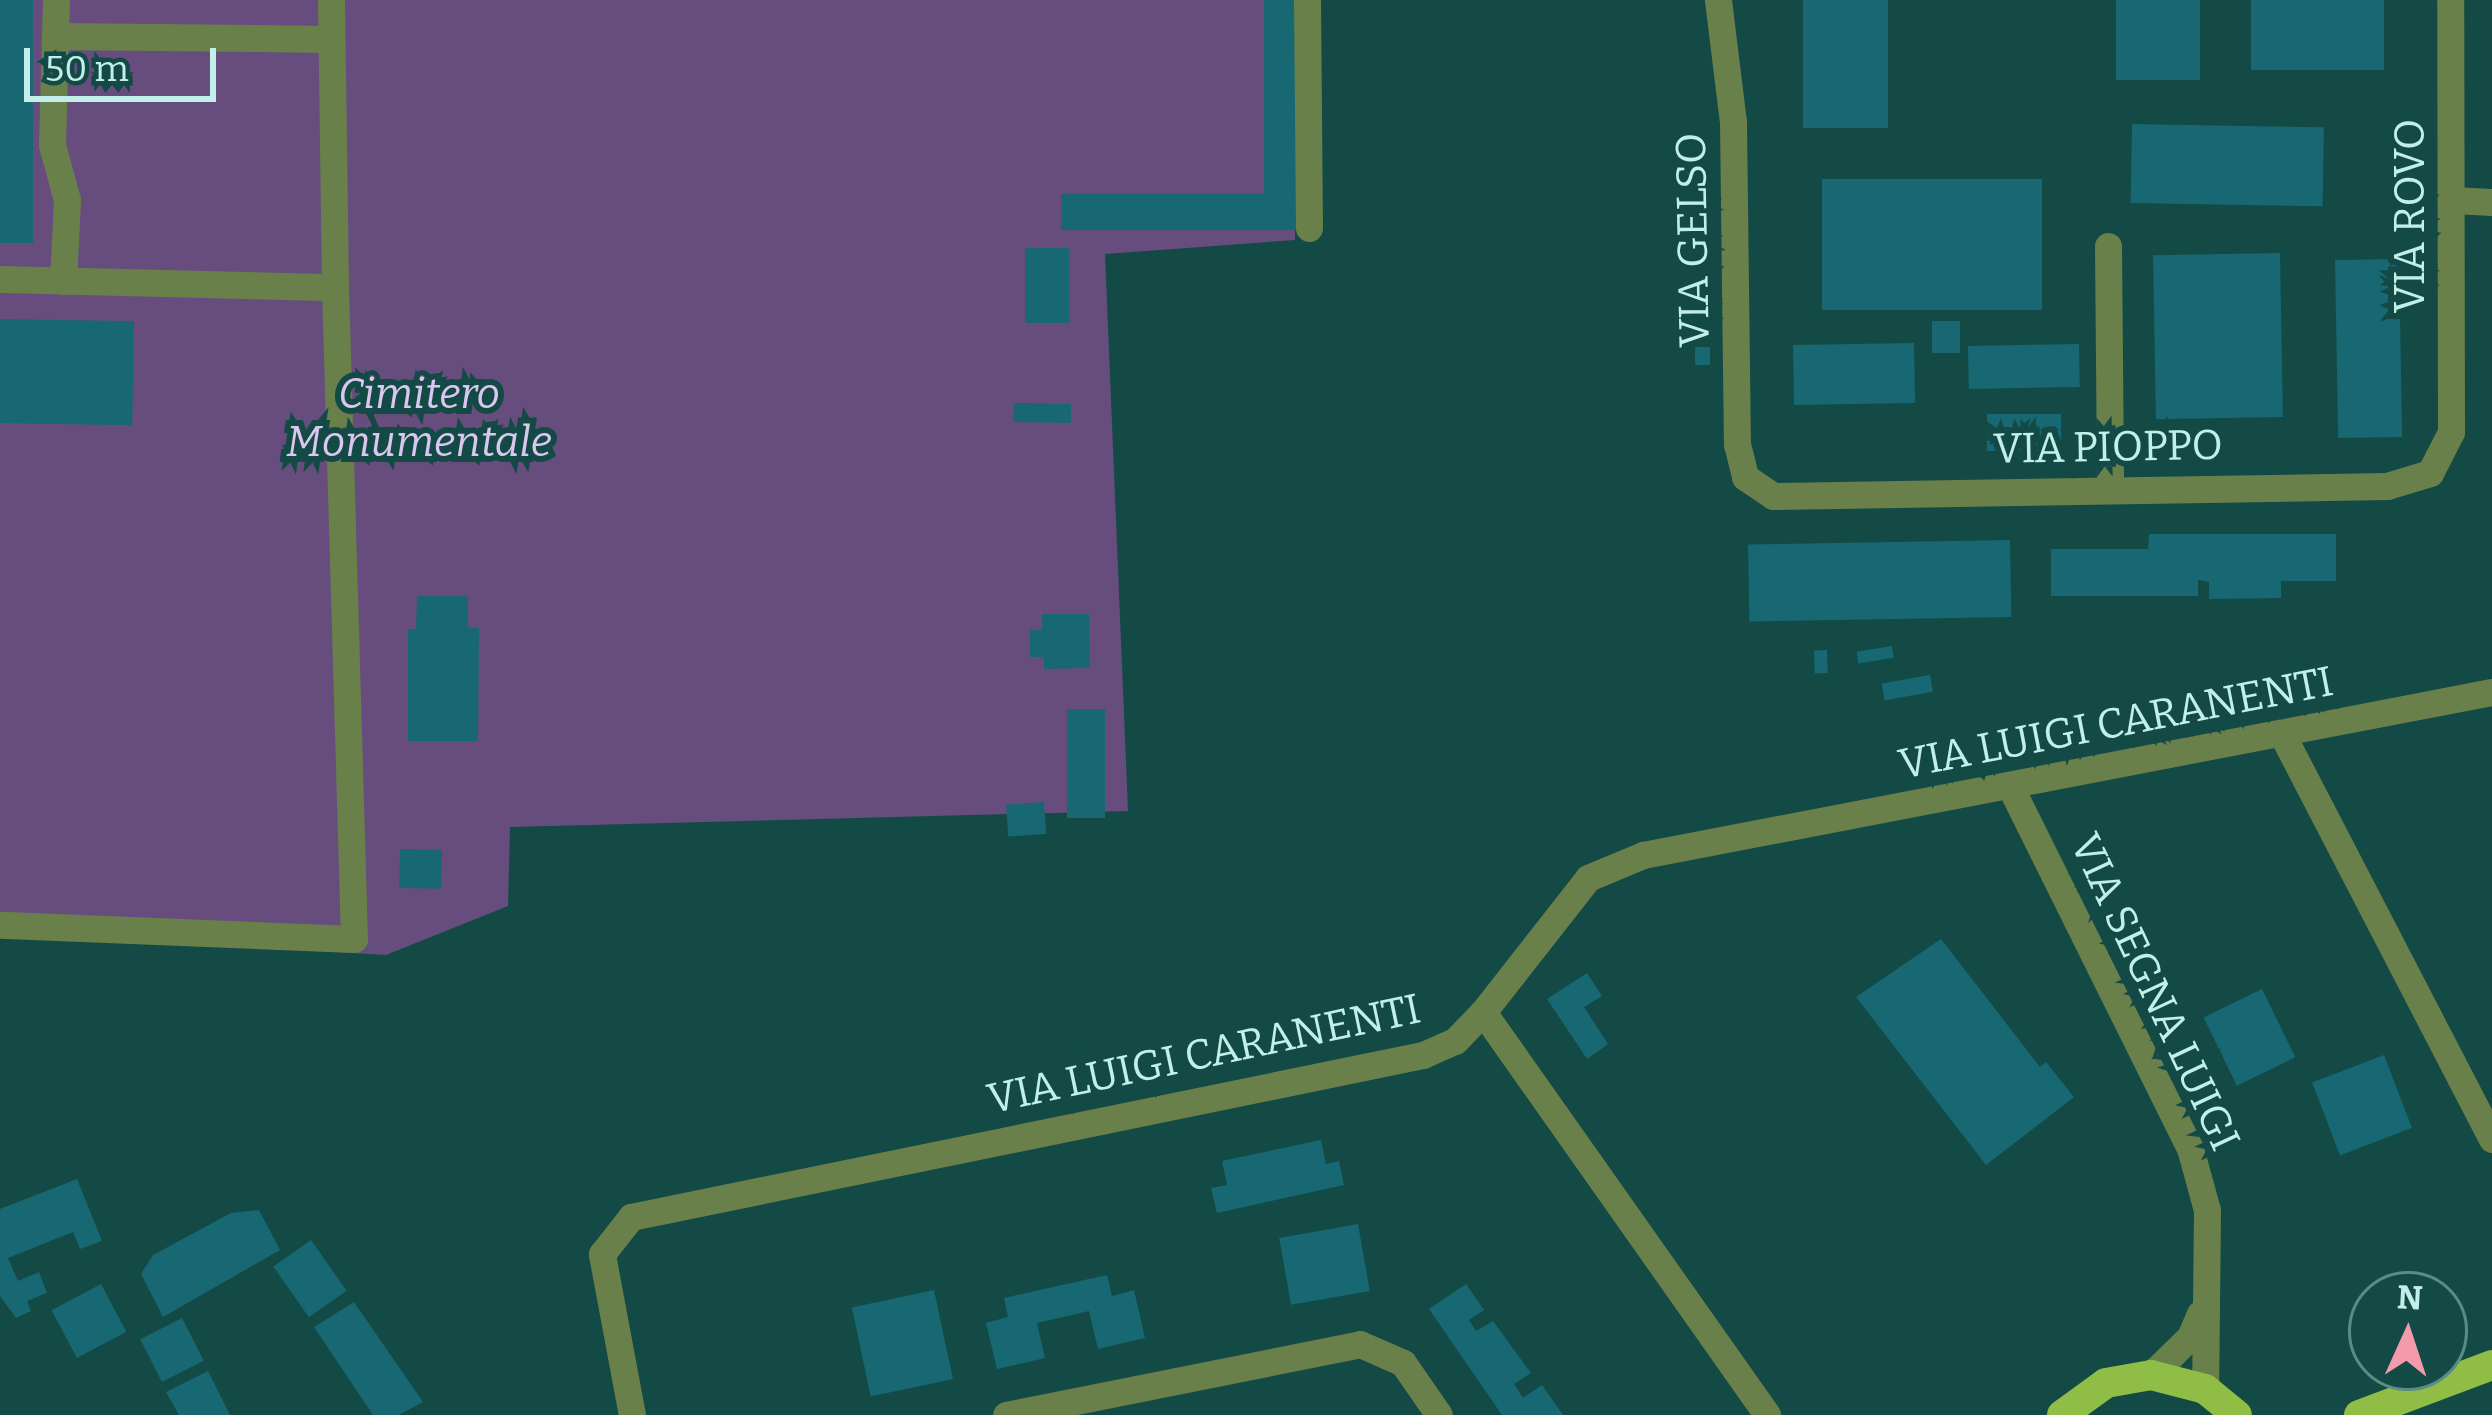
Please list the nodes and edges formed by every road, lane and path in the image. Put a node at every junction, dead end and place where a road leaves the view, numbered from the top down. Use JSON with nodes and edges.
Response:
{"nodes":[{"id":1,"x":56,"y":0,"type":"edge"},
{"id":2,"x":331,"y":0,"type":"edge"},
{"id":3,"x":1307,"y":0,"type":"edge"},
{"id":4,"x":1718,"y":0,"type":"edge"},
{"id":5,"x":2450,"y":0,"type":"edge"},
{"id":6,"x":55,"y":36,"type":"junction"},
{"id":7,"x":331,"y":39,"type":"junction"},
{"id":8,"x":2453,"y":200,"type":"junction"},
{"id":9,"x":2492,"y":202,"type":"edge"},
{"id":10,"x":1309,"y":228,"type":"dead end"},
{"id":11,"x":2108,"y":246,"type":"dead end"},
{"id":12,"x":0,"y":280,"type":"edge"},
{"id":13,"x":64,"y":281,"type":"junction"},
{"id":14,"x":335,"y":287,"type":"junction"},
{"id":15,"x":2451,"y":432,"type":"joint"},
{"id":16,"x":1745,"y":478,"type":"joint"},
{"id":17,"x":2110,"y":488,"type":"junction"},
{"id":18,"x":2492,"y":692,"type":"edge"},
{"id":19,"x":2283,"y":736,"type":"junction"},
{"id":20,"x":2010,"y":786,"type":"junction"},
{"id":21,"x":0,"y":925,"type":"edge"},
{"id":22,"x":1484,"y":1012,"type":"junction"},
{"id":23,"x":2492,"y":1139,"type":"edge"},
{"id":24,"x":2202,"y":1310,"type":"junction"},
{"id":25,"x":2492,"y":1365,"type":"edge"},
{"id":26,"x":2151,"y":1375,"type":"junction"},
{"id":27,"x":2205,"y":1389,"type":"junction"},
{"id":28,"x":632,"y":1415,"type":"edge"},
{"id":29,"x":1006,"y":1415,"type":"edge"},
{"id":30,"x":1438,"y":1415,"type":"edge"},
{"id":31,"x":1767,"y":1415,"type":"edge"},
{"id":32,"x":2062,"y":1415,"type":"edge"},
{"id":33,"x":2237,"y":1415,"type":"edge"},
{"id":34,"x":2364,"y":1415,"type":"edge"}],
"edges":[{"from":1,"to":6,"type":"street"},
{"from":2,"to":7,"type":"street"},
{"from":3,"to":10,"type":"street"},
{"from":4,"to":16,"type":"street","name":"VIA GELSO"},
{"from":5,"to":8,"type":"street","name":"VIA ROVO"},
{"from":6,"to":7,"type":"street"},
{"from":6,"to":13,"type":"street"},
{"from":7,"to":14,"type":"street"},
{"from":8,"to":9,"type":"street"},
{"from":8,"to":15,"type":"street","name":"VIA ROVO"},
{"from":11,"to":17,"type":"street"},
{"from":12,"to":13,"type":"street"},
{"from":13,"to":14,"type":"street"},
{"from":14,"to":21,"type":"street"},
{"from":15,"to":17,"type":"street","name":"VIA PIOPPO"},
{"from":16,"to":17,"type":"street","name":"VIA PIOPPO"},
{"from":18,"to":19,"type":"street","name":"VIA LUIGI CARANENTI"},
{"from":19,"to":20,"type":"street","name":"VIA LUIGI CARANENTI"},
{"from":19,"to":23,"type":"street"},
{"from":20,"to":22,"type":"street","name":"VIA LUIGI CARANENTI"},
{"from":20,"to":24,"type":"street","name":"VIA SEGNA LUIGI"},
{"from":22,"to":28,"type":"street","name":"VIA LUIGI CARANENTI"},
{"from":22,"to":31,"type":"street"},
{"from":24,"to":26,"type":"street"},
{"from":24,"to":27,"type":"street","name":"VIA SEGNA LUIGI"},
{"from":25,"to":34,"type":"main road"},
{"from":26,"to":27,"type":"main road"},
{"from":26,"to":32,"type":"main road"},
{"from":27,"to":33,"type":"main road"},
{"from":29,"to":30,"type":"street"}]}
